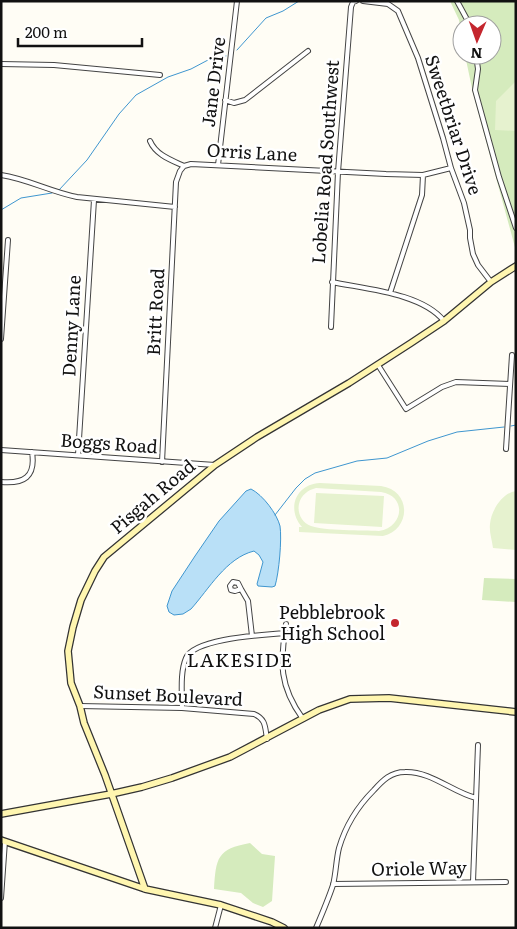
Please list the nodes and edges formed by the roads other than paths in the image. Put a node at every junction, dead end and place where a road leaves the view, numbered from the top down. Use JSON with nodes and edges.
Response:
{"nodes":[{"id":1,"x":237,"y":1,"type":"edge"},
{"id":2,"x":356,"y":1,"type":"edge"},
{"id":3,"x":363,"y":1,"type":"edge"},
{"id":4,"x":457,"y":1,"type":"edge"},
{"id":5,"x":465,"y":15,"type":"edge"},
{"id":6,"x":308,"y":51,"type":"dead end"},
{"id":7,"x":1,"y":64,"type":"edge"},
{"id":8,"x":477,"y":65,"type":"edge"},
{"id":9,"x":160,"y":75,"type":"dead end"},
{"id":10,"x":225,"y":100,"type":"junction"},
{"id":11,"x":150,"y":141,"type":"dead end"},
{"id":12,"x":218,"y":165,"type":"junction"},
{"id":13,"x":184,"y":166,"type":"junction"},
{"id":14,"x":451,"y":168,"type":"junction"},
{"id":15,"x":338,"y":172,"type":"junction"},
{"id":16,"x":1,"y":175,"type":"edge"},
{"id":17,"x":423,"y":175,"type":"junction"},
{"id":18,"x":94,"y":200,"type":"junction"},
{"id":19,"x":175,"y":207,"type":"junction"},
{"id":20,"x":516,"y":228,"type":"edge"},
{"id":21,"x":8,"y":240,"type":"dead end"},
{"id":22,"x":516,"y":266,"type":"edge"},
{"id":23,"x":332,"y":282,"type":"junction"},
{"id":24,"x":491,"y":282,"type":"junction"},
{"id":25,"x":390,"y":293,"type":"junction"},
{"id":26,"x":444,"y":321,"type":"junction"},
{"id":27,"x":330,"y":327,"type":"dead end"},
{"id":28,"x":2,"y":328,"type":"edge"},
{"id":29,"x":1,"y":339,"type":"edge"},
{"id":30,"x":512,"y":354,"type":"dead end"},
{"id":31,"x":378,"y":365,"type":"junction"},
{"id":32,"x":510,"y":384,"type":"junction"},
{"id":33,"x":506,"y":449,"type":"dead end"},
{"id":34,"x":1,"y":450,"type":"edge"},
{"id":35,"x":32,"y":452,"type":"junction"},
{"id":36,"x":78,"y":455,"type":"junction"},
{"id":37,"x":162,"y":462,"type":"junction"},
{"id":38,"x":216,"y":465,"type":"junction"},
{"id":39,"x":1,"y":482,"type":"edge"},
{"id":40,"x":241,"y":589,"type":"dead end"},
{"id":41,"x":286,"y":624,"type":"dead end"},
{"id":42,"x":285,"y":633,"type":"junction"},
{"id":43,"x":252,"y":636,"type":"junction"},
{"id":44,"x":80,"y":706,"type":"junction"},
{"id":45,"x":182,"y":708,"type":"junction"},
{"id":46,"x":516,"y":712,"type":"edge"},
{"id":47,"x":303,"y":719,"type":"junction"},
{"id":48,"x":267,"y":739,"type":"junction"},
{"id":49,"x":478,"y":745,"type":"dead end"},
{"id":50,"x":111,"y":794,"type":"junction"},
{"id":51,"x":476,"y":798,"type":"junction"},
{"id":52,"x":1,"y":814,"type":"edge"},
{"id":53,"x":3,"y":841,"type":"edge"},
{"id":54,"x":473,"y":882,"type":"junction"},
{"id":55,"x":506,"y":882,"type":"dead end"},
{"id":56,"x":333,"y":884,"type":"junction"},
{"id":57,"x":145,"y":889,"type":"junction"},
{"id":58,"x":1,"y":898,"type":"edge"},
{"id":59,"x":221,"y":905,"type":"junction"},
{"id":60,"x":216,"y":928,"type":"edge"},
{"id":61,"x":284,"y":928,"type":"edge"},
{"id":62,"x":316,"y":928,"type":"edge"}],
"edges":[{"from":1,"to":10,"type":"street","name":"Jane Drive"},
{"from":2,"to":15,"type":"street","name":"Lobelia Road Southwest"},
{"from":3,"to":14,"type":"street","name":"Sweetbriar Drive"},
{"from":4,"to":5,"type":"street"},
{"from":6,"to":10,"type":"street"},
{"from":7,"to":9,"type":"street"},
{"from":8,"to":20,"type":"street"},
{"from":10,"to":12,"type":"street","name":"Jane Drive"},
{"from":11,"to":13,"type":"street","name":"Orris Lane"},
{"from":12,"to":13,"type":"street","name":"Orris Lane"},
{"from":12,"to":15,"type":"street","name":"Orris Lane"},
{"from":13,"to":19,"type":"street","name":"Britt Road"},
{"from":14,"to":17,"type":"street","name":"Orris Lane"},
{"from":14,"to":24,"type":"street","name":"Sweetbriar Drive"},
{"from":15,"to":17,"type":"street","name":"Orris Lane"},
{"from":15,"to":23,"type":"street","name":"Lobelia Road Southwest"},
{"from":16,"to":18,"type":"street"},
{"from":17,"to":25,"type":"street"},
{"from":18,"to":19,"type":"street"},
{"from":18,"to":36,"type":"street","name":"Denny Lane"},
{"from":19,"to":37,"type":"street","name":"Britt Road"},
{"from":21,"to":28,"type":"street"},
{"from":22,"to":24,"type":"street","name":"Pisgah Road"},
{"from":23,"to":25,"type":"street"},
{"from":23,"to":27,"type":"street","name":"Lobelia Road Southwest"},
{"from":24,"to":26,"type":"street","name":"Pisgah Road"},
{"from":25,"to":26,"type":"street"},
{"from":26,"to":31,"type":"street","name":"Pisgah Road"},
{"from":28,"to":29,"type":"street"},
{"from":30,"to":32,"type":"street"},
{"from":31,"to":32,"type":"street"},
{"from":31,"to":38,"type":"street","name":"Pisgah Road"},
{"from":32,"to":33,"type":"street"},
{"from":34,"to":35,"type":"street","name":"Boggs Road"},
{"from":35,"to":36,"type":"street","name":"Boggs Road"},
{"from":35,"to":39,"type":"street"},
{"from":36,"to":37,"type":"street","name":"Boggs Road"},
{"from":37,"to":38,"type":"street","name":"Boggs Road"},
{"from":38,"to":44,"type":"street","name":"Pisgah Road"},
{"from":40,"to":43,"type":"street"},
{"from":41,"to":42,"type":"street"},
{"from":42,"to":43,"type":"street"},
{"from":42,"to":47,"type":"street"},
{"from":43,"to":45,"type":"street"},
{"from":44,"to":45,"type":"street","name":"Sunset Boulevard"},
{"from":44,"to":50,"type":"street","name":"Pisgah Road"},
{"from":45,"to":48,"type":"street","name":"Sunset Boulevard"},
{"from":46,"to":47,"type":"street"},
{"from":47,"to":48,"type":"street"},
{"from":48,"to":50,"type":"street"},
{"from":49,"to":51,"type":"street"},
{"from":50,"to":52,"type":"street"},
{"from":50,"to":57,"type":"street","name":"Pisgah Road"},
{"from":51,"to":54,"type":"street"},
{"from":51,"to":56,"type":"street"},
{"from":53,"to":57,"type":"street"},
{"from":53,"to":58,"type":"street"},
{"from":54,"to":55,"type":"street","name":"Oriole Way"},
{"from":54,"to":56,"type":"street","name":"Oriole Way"},
{"from":56,"to":62,"type":"street"},
{"from":57,"to":59,"type":"street"},
{"from":59,"to":60,"type":"street"},
{"from":59,"to":61,"type":"street"}]}
